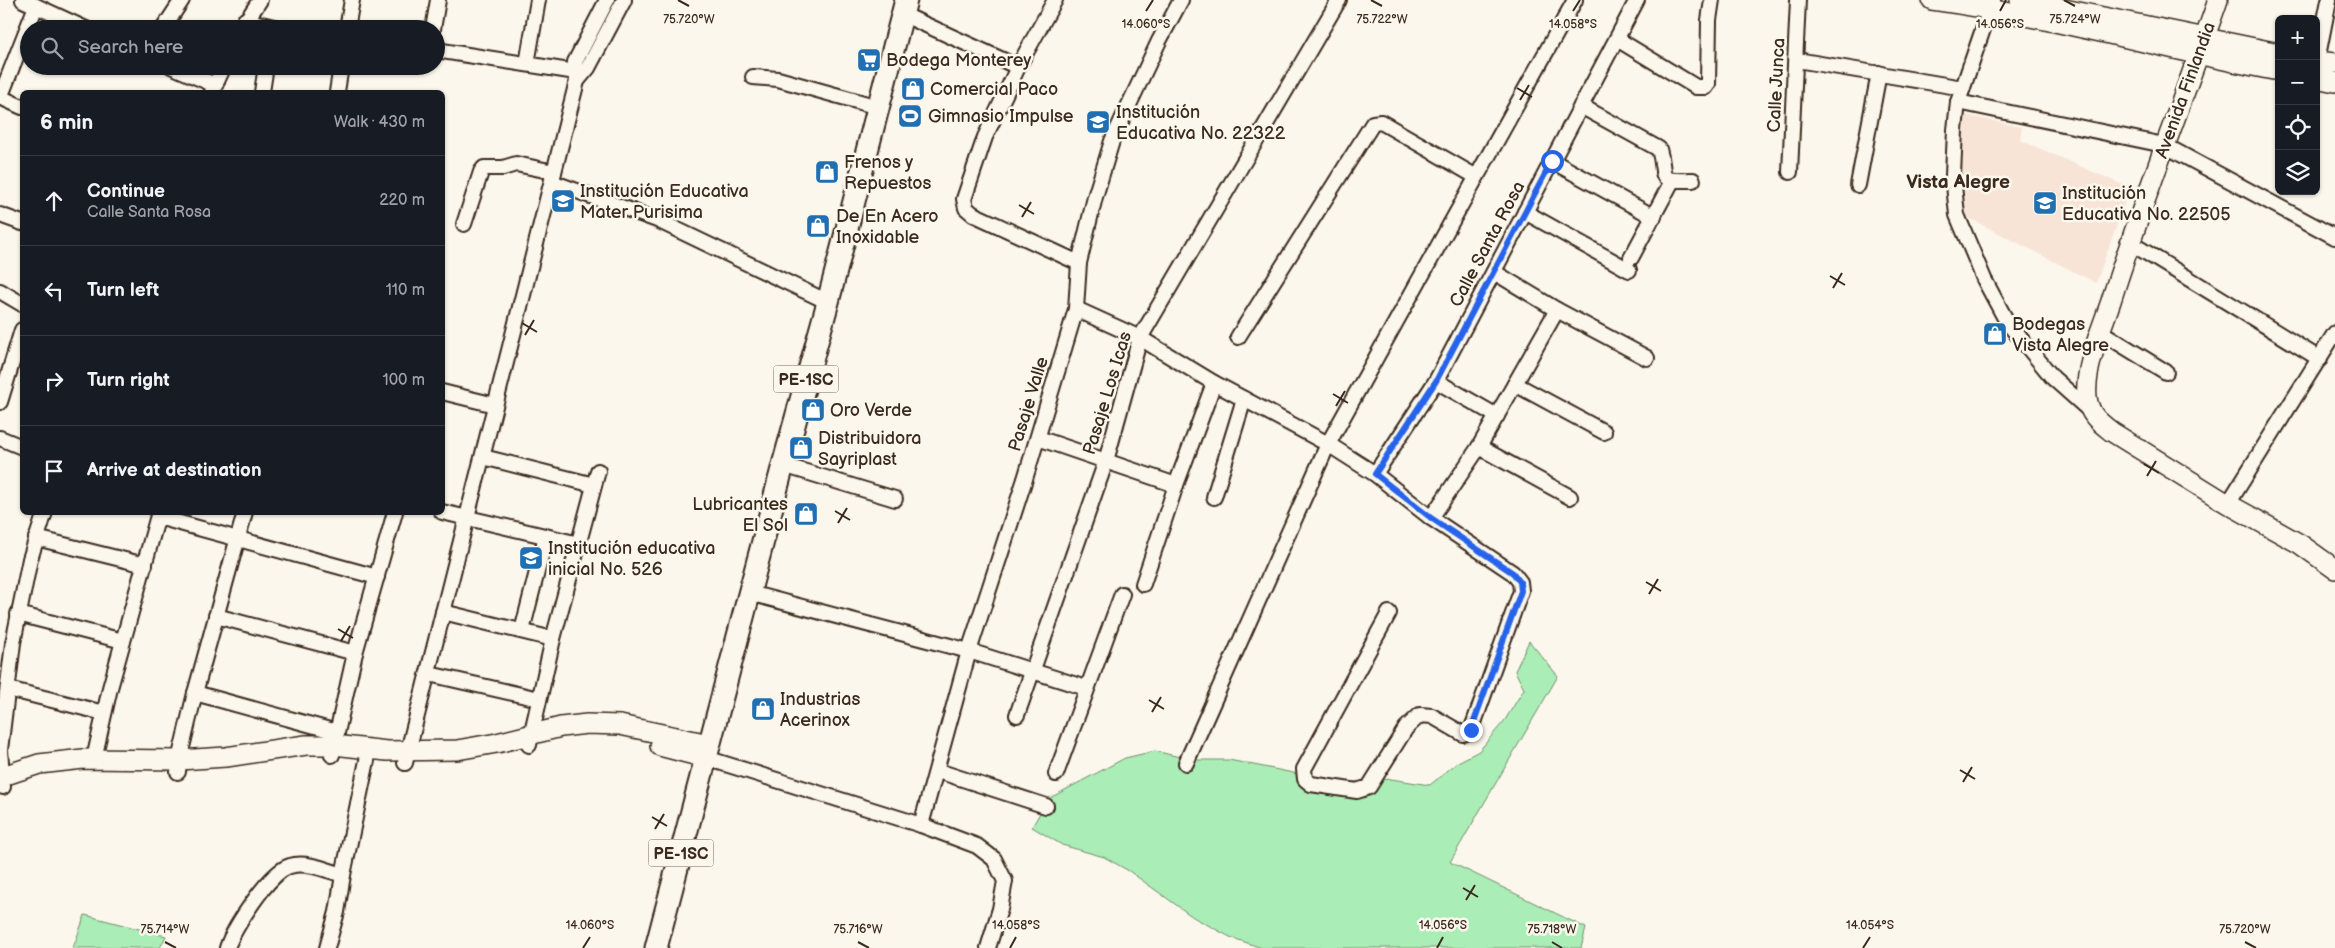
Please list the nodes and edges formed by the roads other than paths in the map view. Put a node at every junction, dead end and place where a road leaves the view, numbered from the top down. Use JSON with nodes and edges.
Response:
{"nodes":[{"id":1,"x":23,"y":0,"type":"edge"},
{"id":2,"x":182,"y":0,"type":"edge"},
{"id":3,"x":260,"y":0,"type":"edge"},
{"id":4,"x":352,"y":0,"type":"edge"},
{"id":5,"x":438,"y":0,"type":"edge"},
{"id":6,"x":538,"y":0,"type":"edge"},
{"id":7,"x":607,"y":0,"type":"edge"},
{"id":8,"x":624,"y":0,"type":"edge"},
{"id":9,"x":1055,"y":0,"type":"edge"},
{"id":10,"x":1181,"y":0,"type":"edge"},
{"id":11,"x":1339,"y":0,"type":"edge"},
{"id":12,"x":1575,"y":0,"type":"edge"},
{"id":13,"x":1637,"y":0,"type":"edge"},
{"id":14,"x":1712,"y":0,"type":"edge"},
{"id":15,"x":1798,"y":0,"type":"edge"},
{"id":16,"x":1932,"y":0,"type":"edge"},
{"id":17,"x":2020,"y":0,"type":"edge"},
{"id":18,"x":2218,"y":0,"type":"edge"},
{"id":19,"x":2330,"y":0,"type":"edge"},
{"id":20,"x":1992,"y":4,"type":"edge"},
{"id":21,"x":36,"y":6,"type":"junction"},
{"id":22,"x":904,"y":7,"type":"edge"},
{"id":23,"x":30,"y":20,"type":"edge"},
{"id":24,"x":66,"y":20,"type":"edge"},
{"id":25,"x":169,"y":20,"type":"edge"},
{"id":26,"x":245,"y":20,"type":"edge"},
{"id":27,"x":349,"y":20,"type":"edge"},
{"id":28,"x":435,"y":20,"type":"edge"},
{"id":29,"x":2205,"y":38,"type":"junction"},
{"id":30,"x":1617,"y":39,"type":"junction"},
{"id":31,"x":20,"y":46,"type":"edge"},
{"id":32,"x":445,"y":51,"type":"edge"},
{"id":33,"x":2275,"y":52,"type":"edge"},
{"id":34,"x":2198,"y":56,"type":"junction"},
{"id":35,"x":1797,"y":60,"type":"junction"},
{"id":36,"x":528,"y":64,"type":"junction"},
{"id":37,"x":2321,"y":66,"type":"edge"},
{"id":38,"x":1018,"y":68,"type":"junction"},
{"id":39,"x":2275,"y":70,"type":"edge"},
{"id":40,"x":1879,"y":73,"type":"junction"},
{"id":41,"x":189,"y":75,"type":"edge"},
{"id":42,"x":220,"y":75,"type":"edge"},
{"id":43,"x":265,"y":75,"type":"edge"},
{"id":44,"x":340,"y":75,"type":"edge"},
{"id":45,"x":576,"y":76,"type":"junction"},
{"id":46,"x":752,"y":77,"type":"dead end"},
{"id":47,"x":2335,"y":82,"type":"edge"},
{"id":48,"x":214,"y":88,"type":"edge"},
{"id":49,"x":1963,"y":88,"type":"junction"},
{"id":50,"x":262,"y":90,"type":"edge"},
{"id":51,"x":337,"y":90,"type":"edge"},
{"id":52,"x":0,"y":97,"type":"edge"},
{"id":53,"x":1958,"y":102,"type":"junction"},
{"id":54,"x":20,"y":105,"type":"edge"},
{"id":55,"x":1581,"y":106,"type":"junction"},
{"id":56,"x":878,"y":107,"type":"junction"},
{"id":57,"x":2164,"y":145,"type":"junction"},
{"id":58,"x":1552,"y":161,"type":"junction"},
{"id":59,"x":1790,"y":172,"type":"dead end"},
{"id":60,"x":1475,"y":176,"type":"junction"},
{"id":61,"x":553,"y":177,"type":"junction"},
{"id":62,"x":1693,"y":180,"type":"dead end"},
{"id":63,"x":1672,"y":181,"type":"junction"},
{"id":64,"x":1858,"y":185,"type":"dead end"},
{"id":65,"x":1526,"y":212,"type":"junction"},
{"id":66,"x":0,"y":215,"type":"edge"},
{"id":67,"x":1654,"y":217,"type":"junction"},
{"id":68,"x":20,"y":222,"type":"edge"},
{"id":69,"x":464,"y":224,"type":"dead end"},
{"id":70,"x":2335,"y":237,"type":"edge"},
{"id":71,"x":2129,"y":242,"type":"junction"},
{"id":72,"x":1079,"y":263,"type":"junction"},
{"id":73,"x":1494,"y":272,"type":"junction"},
{"id":74,"x":0,"y":290,"type":"edge"},
{"id":75,"x":828,"y":302,"type":"junction"},
{"id":76,"x":20,"y":303,"type":"edge"},
{"id":77,"x":1076,"y":309,"type":"junction"},
{"id":78,"x":1557,"y":310,"type":"junction"},
{"id":79,"x":2101,"y":332,"type":"junction"},
{"id":80,"x":2335,"y":333,"type":"edge"},
{"id":81,"x":1238,"y":337,"type":"dead end"},
{"id":82,"x":1140,"y":338,"type":"junction"},
{"id":83,"x":20,"y":339,"type":"edge"},
{"id":84,"x":1647,"y":358,"type":"dead end"},
{"id":85,"x":2320,"y":359,"type":"junction"},
{"id":86,"x":2166,"y":372,"type":"dead end"},
{"id":87,"x":1436,"y":381,"type":"junction"},
{"id":88,"x":1214,"y":383,"type":"junction"},
{"id":89,"x":1515,"y":384,"type":"junction"},
{"id":90,"x":2,"y":385,"type":"edge"},
{"id":91,"x":445,"y":393,"type":"edge"},
{"id":92,"x":1244,"y":399,"type":"junction"},
{"id":93,"x":0,"y":402,"type":"edge"},
{"id":94,"x":495,"y":405,"type":"junction"},
{"id":95,"x":2089,"y":410,"type":"junction"},
{"id":96,"x":1497,"y":416,"type":"junction"},
{"id":97,"x":1604,"y":432,"type":"dead end"},
{"id":98,"x":0,"y":438,"type":"edge"},
{"id":99,"x":1038,"y":438,"type":"junction"},
{"id":100,"x":1328,"y":444,"type":"junction"},
{"id":101,"x":20,"y":447,"type":"edge"},
{"id":102,"x":1479,"y":447,"type":"junction"},
{"id":103,"x":483,"y":457,"type":"junction"},
{"id":104,"x":1106,"y":460,"type":"junction"},
{"id":105,"x":782,"y":465,"type":"junction"},
{"id":106,"x":1375,"y":474,"type":"junction"},
{"id":107,"x":1176,"y":484,"type":"junction"},
{"id":108,"x":1214,"y":497,"type":"dead end"},
{"id":109,"x":1570,"y":497,"type":"dead end"},
{"id":110,"x":896,"y":499,"type":"dead end"},
{"id":111,"x":2228,"y":504,"type":"junction"},
{"id":112,"x":445,"y":513,"type":"edge"},
{"id":113,"x":44,"y":515,"type":"edge"},
{"id":114,"x":158,"y":515,"type":"edge"},
{"id":115,"x":244,"y":515,"type":"edge"},
{"id":116,"x":394,"y":515,"type":"edge"},
{"id":117,"x":466,"y":518,"type":"junction"},
{"id":118,"x":1431,"y":518,"type":"junction"},
{"id":119,"x":546,"y":536,"type":"junction"},
{"id":120,"x":36,"y":538,"type":"junction"},
{"id":121,"x":238,"y":538,"type":"junction"},
{"id":122,"x":579,"y":544,"type":"junction"},
{"id":123,"x":145,"y":565,"type":"junction"},
{"id":124,"x":2335,"y":569,"type":"edge"},
{"id":125,"x":377,"y":577,"type":"junction"},
{"id":126,"x":1143,"y":584,"type":"dead end"},
{"id":127,"x":749,"y":593,"type":"junction"},
{"id":128,"x":1122,"y":594,"type":"dead end"},
{"id":129,"x":443,"y":612,"type":"junction"},
{"id":130,"x":1389,"y":613,"type":"dead end"},
{"id":131,"x":18,"y":614,"type":"junction"},
{"id":132,"x":216,"y":616,"type":"junction"},
{"id":133,"x":522,"y":631,"type":"junction"},
{"id":134,"x":553,"y":639,"type":"junction"},
{"id":135,"x":123,"y":641,"type":"junction"},
{"id":136,"x":969,"y":651,"type":"junction"},
{"id":137,"x":355,"y":653,"type":"junction"},
{"id":138,"x":1032,"y":670,"type":"junction"},
{"id":139,"x":429,"y":674,"type":"junction"},
{"id":140,"x":1086,"y":688,"type":"junction"},
{"id":141,"x":8,"y":689,"type":"junction"},
{"id":142,"x":195,"y":693,"type":"junction"},
{"id":143,"x":539,"y":699,"type":"junction"},
{"id":144,"x":104,"y":713,"type":"junction"},
{"id":145,"x":1017,"y":715,"type":"dead end"},
{"id":146,"x":530,"y":740,"type":"junction"},
{"id":147,"x":334,"y":744,"type":"junction"},
{"id":148,"x":708,"y":751,"type":"junction"},
{"id":149,"x":368,"y":756,"type":"junction"},
{"id":150,"x":406,"y":756,"type":"junction"},
{"id":151,"x":94,"y":758,"type":"junction"},
{"id":152,"x":1186,"y":763,"type":"dead end"},
{"id":153,"x":178,"y":766,"type":"junction"},
{"id":154,"x":938,"y":771,"type":"junction"},
{"id":155,"x":1056,"y":774,"type":"dead end"},
{"id":156,"x":1,"y":782,"type":"edge"},
{"id":157,"x":1046,"y":806,"type":"dead end"},
{"id":158,"x":922,"y":825,"type":"junction"},
{"id":159,"x":343,"y":875,"type":"junction"},
{"id":160,"x":227,"y":948,"type":"edge"},
{"id":161,"x":326,"y":948,"type":"edge"},
{"id":162,"x":656,"y":948,"type":"edge"},
{"id":163,"x":988,"y":948,"type":"edge"}],
"edges":[{"from":1,"to":21,"type":"street"},
{"from":2,"to":25,"type":"street"},
{"from":3,"to":26,"type":"street"},
{"from":4,"to":27,"type":"street"},
{"from":5,"to":28,"type":"street"},
{"from":6,"to":36,"type":"street"},
{"from":7,"to":45,"type":"street"},
{"from":8,"to":45,"type":"street"},
{"from":9,"to":38,"type":"street"},
{"from":10,"to":72,"type":"street","name":"Pasaje Valle"},
{"from":11,"to":82,"type":"street","name":"Pasaje Los Icas"},
{"from":12,"to":60,"type":"street"},
{"from":13,"to":30,"type":"street","name":"Calle Santa Rosa"},
{"from":14,"to":30,"type":"street"},
{"from":15,"to":35,"type":"street","name":"Calle Junca"},
{"from":16,"to":20,"type":"street"},
{"from":17,"to":29,"type":"street"},
{"from":18,"to":29,"type":"street","name":"Avenida Finlandia"},
{"from":19,"to":37,"type":"street"},
{"from":20,"to":34,"type":"street"},
{"from":20,"to":49,"type":"street"},
{"from":21,"to":23,"type":"street"},
{"from":21,"to":24,"type":"street"},
{"from":22,"to":38,"type":"street"},
{"from":22,"to":56,"type":"main road","number":"PE-1SC"},
{"from":29,"to":33,"type":"street"},
{"from":29,"to":34,"type":"street","name":"Avenida Finlandia"},
{"from":30,"to":55,"type":"street","name":"Calle Santa Rosa"},
{"from":31,"to":52,"type":"street"},
{"from":32,"to":36,"type":"street"},
{"from":34,"to":39,"type":"street"},
{"from":34,"to":57,"type":"street","name":"Avenida Finlandia"},
{"from":35,"to":40,"type":"street"},
{"from":35,"to":59,"type":"street","name":"Calle Junca"},
{"from":36,"to":45,"type":"street"},
{"from":37,"to":47,"type":"street"},
{"from":38,"to":72,"type":"street"},
{"from":40,"to":49,"type":"street"},
{"from":40,"to":64,"type":"street"},
{"from":41,"to":48,"type":"street"},
{"from":42,"to":48,"type":"street"},
{"from":43,"to":50,"type":"street"},
{"from":44,"to":51,"type":"street"},
{"from":45,"to":61,"type":"street"},
{"from":46,"to":56,"type":"street"},
{"from":49,"to":53,"type":"street"},
{"from":52,"to":54,"type":"street"},
{"from":53,"to":57,"type":"street"},
{"from":53,"to":95,"type":"street"},
{"from":55,"to":58,"type":"street","name":"Calle Santa Rosa"},
{"from":55,"to":63,"type":"street"},
{"from":56,"to":75,"type":"main road","number":"PE-1SC"},
{"from":57,"to":70,"type":"street"},
{"from":57,"to":71,"type":"street","name":"Avenida Finlandia"},
{"from":58,"to":65,"type":"street","name":"Calle Santa Rosa"},
{"from":58,"to":67,"type":"street"},
{"from":60,"to":81,"type":"street"},
{"from":60,"to":100,"type":"street"},
{"from":61,"to":69,"type":"street"},
{"from":61,"to":75,"type":"street"},
{"from":61,"to":94,"type":"street"},
{"from":62,"to":63,"type":"street"},
{"from":63,"to":67,"type":"street"},
{"from":65,"to":67,"type":"street"},
{"from":65,"to":73,"type":"street","name":"Calle Santa Rosa"},
{"from":66,"to":68,"type":"street"},
{"from":71,"to":79,"type":"street","name":"Avenida Finlandia"},
{"from":71,"to":85,"type":"street"},
{"from":72,"to":77,"type":"street","name":"Pasaje Valle"},
{"from":73,"to":78,"type":"street"},
{"from":73,"to":87,"type":"street","name":"Calle Santa Rosa"},
{"from":74,"to":76,"type":"street"},
{"from":75,"to":105,"type":"main road","number":"PE-1SC"},
{"from":77,"to":82,"type":"street"},
{"from":77,"to":99,"type":"street","name":"Pasaje Valle"},
{"from":78,"to":84,"type":"street"},
{"from":78,"to":89,"type":"street"},
{"from":79,"to":86,"type":"street"},
{"from":79,"to":95,"type":"street","name":"Avenida Finlandia"},
{"from":80,"to":85,"type":"street"},
{"from":82,"to":88,"type":"street"},
{"from":82,"to":104,"type":"street","name":"Pasaje Los Icas"},
{"from":83,"to":90,"type":"street"},
{"from":85,"to":111,"type":"street"},
{"from":87,"to":96,"type":"street"},
{"from":87,"to":106,"type":"street","name":"Calle Santa Rosa"},
{"from":88,"to":92,"type":"street"},
{"from":88,"to":107,"type":"street"},
{"from":89,"to":96,"type":"street"},
{"from":89,"to":97,"type":"street"},
{"from":90,"to":93,"type":"street"},
{"from":91,"to":94,"type":"street"},
{"from":92,"to":100,"type":"street"},
{"from":92,"to":108,"type":"street"},
{"from":94,"to":103,"type":"street"},
{"from":95,"to":111,"type":"street"},
{"from":96,"to":102,"type":"street"},
{"from":98,"to":101,"type":"street"},
{"from":99,"to":104,"type":"street"},
{"from":99,"to":136,"type":"street","name":"Pasaje Valle"},
{"from":100,"to":106,"type":"street"},
{"from":100,"to":152,"type":"street"},
{"from":102,"to":109,"type":"street"},
{"from":102,"to":118,"type":"street"},
{"from":103,"to":117,"type":"street"},
{"from":103,"to":122,"type":"street"},
{"from":104,"to":107,"type":"street"},
{"from":104,"to":138,"type":"street","name":"Pasaje Los Icas"},
{"from":105,"to":110,"type":"street"},
{"from":105,"to":127,"type":"main road","number":"PE-1SC"},
{"from":106,"to":118,"type":"street"},
{"from":107,"to":126,"type":"street"},
{"from":111,"to":124,"type":"street"},
{"from":112,"to":117,"type":"street"},
{"from":113,"to":120,"type":"street"},
{"from":114,"to":121,"type":"street"},
{"from":114,"to":123,"type":"street"},
{"from":115,"to":121,"type":"street"},
{"from":116,"to":125,"type":"street"},
{"from":117,"to":119,"type":"street"},
{"from":117,"to":129,"type":"street"},
{"from":118,"to":130,"type":"street"},
{"from":119,"to":122,"type":"street"},
{"from":119,"to":133,"type":"street"},
{"from":120,"to":123,"type":"street"},
{"from":120,"to":131,"type":"street"},
{"from":121,"to":125,"type":"street"},
{"from":121,"to":132,"type":"street"},
{"from":122,"to":134,"type":"street"},
{"from":123,"to":135,"type":"street"},
{"from":125,"to":137,"type":"street"},
{"from":127,"to":136,"type":"street"},
{"from":127,"to":148,"type":"main road","number":"PE-1SC"},
{"from":128,"to":140,"type":"street"},
{"from":129,"to":133,"type":"street"},
{"from":129,"to":139,"type":"street"},
{"from":131,"to":135,"type":"street"},
{"from":131,"to":141,"type":"street"},
{"from":132,"to":137,"type":"street"},
{"from":132,"to":142,"type":"street"},
{"from":133,"to":134,"type":"street"},
{"from":134,"to":143,"type":"street"},
{"from":135,"to":144,"type":"street"},
{"from":136,"to":138,"type":"street"},
{"from":136,"to":154,"type":"street","name":"Pasaje Valle"},
{"from":137,"to":147,"type":"street"},
{"from":138,"to":140,"type":"street"},
{"from":138,"to":145,"type":"street","name":"Pasaje Los Icas"},
{"from":139,"to":143,"type":"street"},
{"from":139,"to":150,"type":"street"},
{"from":140,"to":155,"type":"street"},
{"from":141,"to":144,"type":"street"},
{"from":141,"to":156,"type":"street"},
{"from":142,"to":147,"type":"street"},
{"from":142,"to":153,"type":"street"},
{"from":143,"to":146,"type":"street"},
{"from":144,"to":151,"type":"street"},
{"from":146,"to":148,"type":"street"},
{"from":146,"to":150,"type":"street"},
{"from":147,"to":149,"type":"street"},
{"from":147,"to":153,"type":"street"},
{"from":148,"to":158,"type":"street"},
{"from":148,"to":162,"type":"main road","number":"PE-1SC"},
{"from":149,"to":150,"type":"street"},
{"from":149,"to":159,"type":"street"},
{"from":151,"to":153,"type":"street"},
{"from":151,"to":156,"type":"street"},
{"from":153,"to":156,"type":"street"},
{"from":154,"to":157,"type":"street"},
{"from":154,"to":158,"type":"street","name":"Pasaje Valle"},
{"from":158,"to":163,"type":"street"},
{"from":159,"to":160,"type":"street"},
{"from":159,"to":161,"type":"street"}]}
